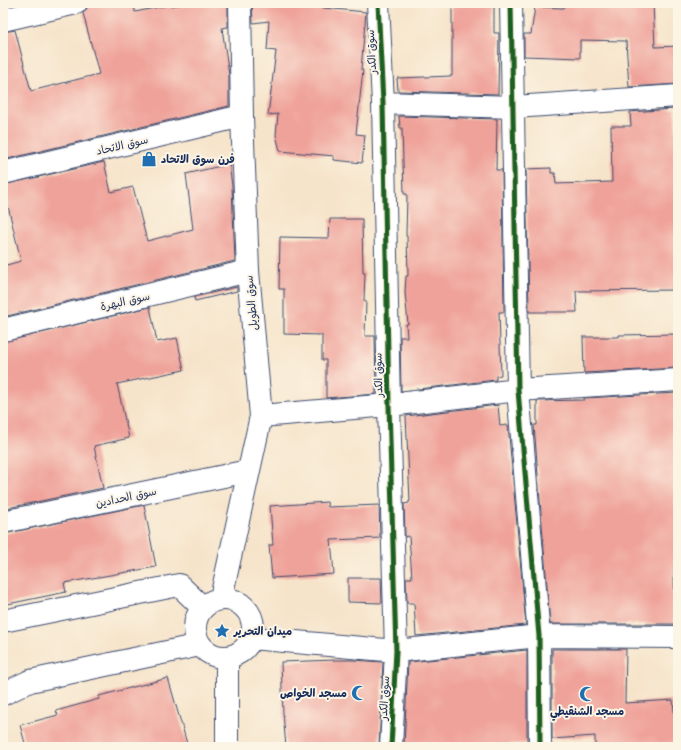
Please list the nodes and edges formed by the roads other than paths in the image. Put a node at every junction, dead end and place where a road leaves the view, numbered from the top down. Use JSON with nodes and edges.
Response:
{"nodes":[{"id":1,"x":76,"y":3,"type":"edge"},
{"id":2,"x":240,"y":3,"type":"edge"},
{"id":3,"x":378,"y":3,"type":"edge"},
{"id":4,"x":511,"y":3,"type":"edge"},
{"id":5,"x":3,"y":20,"type":"edge"},
{"id":6,"x":678,"y":96,"type":"edge"},
{"id":7,"x":383,"y":104,"type":"junction"},
{"id":8,"x":514,"y":107,"type":"junction"},
{"id":9,"x":242,"y":116,"type":"junction"},
{"id":10,"x":3,"y":173,"type":"edge"},
{"id":11,"x":248,"y":271,"type":"junction"},
{"id":12,"x":3,"y":330,"type":"edge"},
{"id":13,"x":678,"y":380,"type":"edge"},
{"id":14,"x":518,"y":390,"type":"junction"},
{"id":15,"x":389,"y":405,"type":"junction"},
{"id":16,"x":261,"y":416,"type":"junction"},
{"id":17,"x":248,"y":471,"type":"junction"},
{"id":18,"x":3,"y":522,"type":"edge"},
{"id":19,"x":211,"y":603,"type":"junction"},
{"id":20,"x":3,"y":621,"type":"edge"},
{"id":21,"x":538,"y":636,"type":"junction"},
{"id":22,"x":678,"y":637,"type":"edge"},
{"id":23,"x":251,"y":638,"type":"junction"},
{"id":24,"x":200,"y":645,"type":"junction"},
{"id":25,"x":396,"y":651,"type":"junction"},
{"id":26,"x":227,"y":657,"type":"junction"},
{"id":27,"x":3,"y":694,"type":"edge"},
{"id":28,"x":227,"y":747,"type":"edge"},
{"id":29,"x":391,"y":747,"type":"edge"},
{"id":30,"x":540,"y":747,"type":"edge"}],
"edges":[{"from":1,"to":5,"type":"street"},
{"from":2,"to":9,"type":"street","name":"سوق الطويل"},
{"from":3,"to":7,"type":"street","name":"سوق الكدر"},
{"from":4,"to":8,"type":"street"},
{"from":6,"to":8,"type":"street"},
{"from":7,"to":8,"type":"street"},
{"from":7,"to":15,"type":"street","name":"سوق الكدر"},
{"from":8,"to":14,"type":"street"},
{"from":9,"to":10,"type":"street","name":"سوق الاتحاد"},
{"from":9,"to":11,"type":"street","name":"سوق الطويل"},
{"from":11,"to":12,"type":"street","name":"سوق البهرة"},
{"from":11,"to":16,"type":"street","name":"سوق الطويل"},
{"from":13,"to":14,"type":"street"},
{"from":14,"to":15,"type":"street"},
{"from":14,"to":21,"type":"street"},
{"from":15,"to":16,"type":"street"},
{"from":15,"to":25,"type":"street","name":"سوق الكدر"},
{"from":16,"to":17,"type":"street","name":"سوق الطويل"},
{"from":17,"to":18,"type":"street","name":"سوق الحدادين"},
{"from":17,"to":19,"type":"street","name":"سوق الطويل"},
{"from":19,"to":20,"type":"street"},
{"from":19,"to":23,"type":"street"},
{"from":19,"to":24,"type":"street"},
{"from":21,"to":22,"type":"street"},
{"from":21,"to":25,"type":"street"},
{"from":21,"to":30,"type":"street"},
{"from":23,"to":25,"type":"street"},
{"from":23,"to":26,"type":"street"},
{"from":24,"to":26,"type":"street"},
{"from":24,"to":27,"type":"street"},
{"from":25,"to":29,"type":"street","name":"سوق الكدر"},
{"from":26,"to":28,"type":"street"}]}
